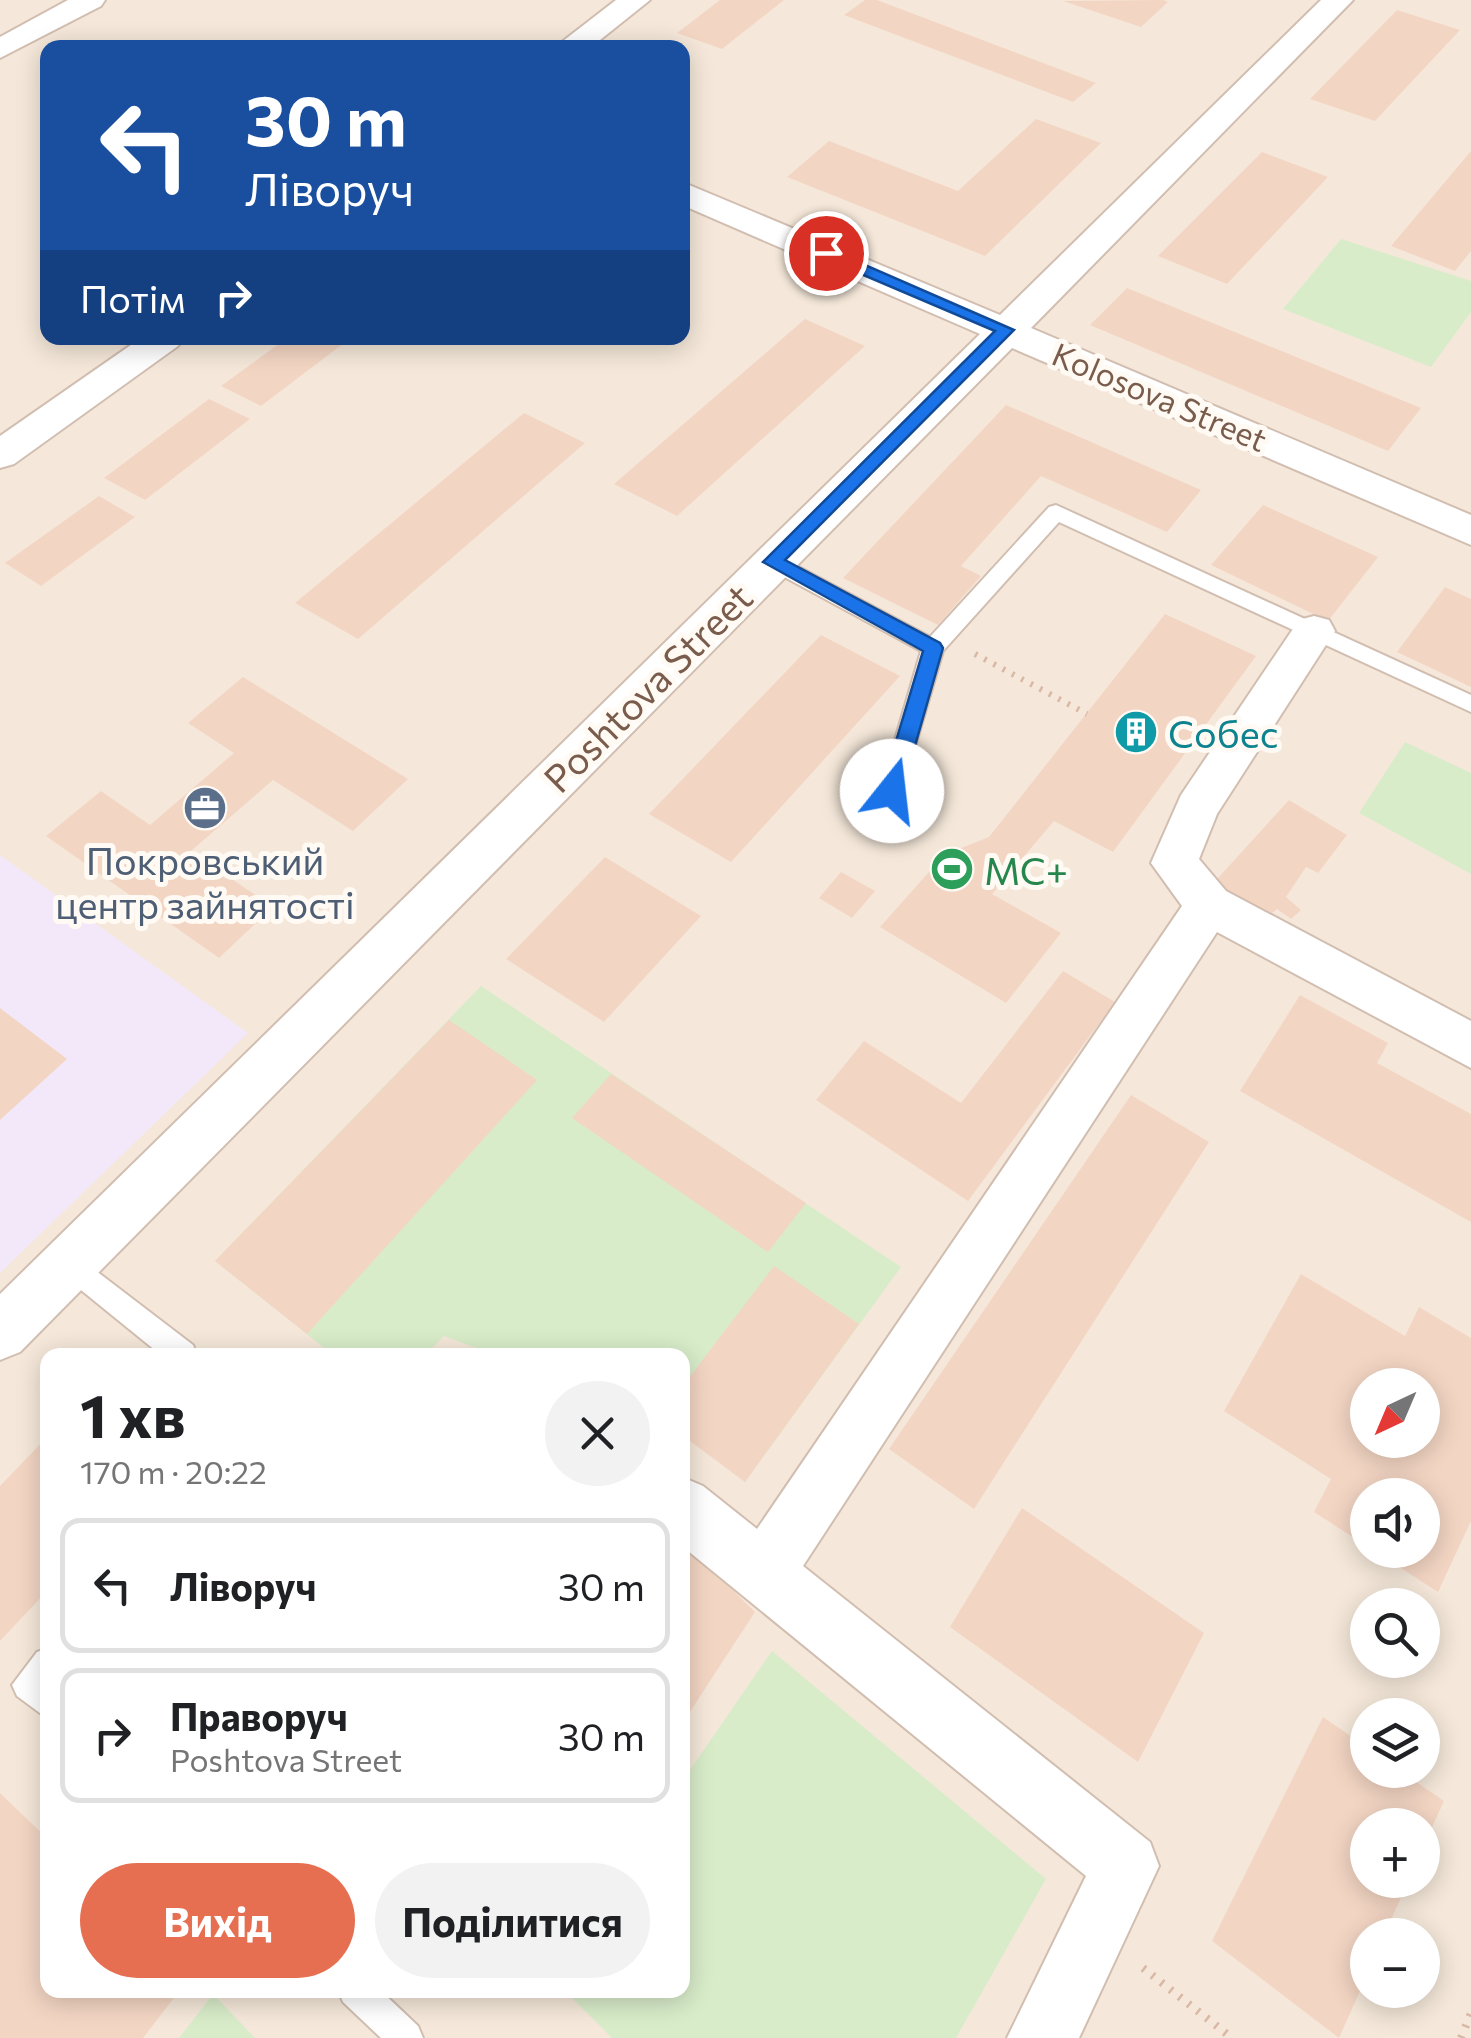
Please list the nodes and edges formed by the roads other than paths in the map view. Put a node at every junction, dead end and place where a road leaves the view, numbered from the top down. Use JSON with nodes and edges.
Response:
{"nodes":[{"id":1,"x":90,"y":0,"type":"edge"},
{"id":2,"x":635,"y":0,"type":"edge"},
{"id":3,"x":1338,"y":0,"type":"edge"},
{"id":4,"x":580,"y":40,"type":"edge"},
{"id":5,"x":0,"y":49,"type":"edge"},
{"id":6,"x":690,"y":195,"type":"edge"},
{"id":7,"x":1006,"y":330,"type":"junction"},
{"id":8,"x":154,"y":345,"type":"edge"},
{"id":9,"x":0,"y":455,"type":"edge"},
{"id":10,"x":1471,"y":531,"type":"edge"},
{"id":11,"x":773,"y":562,"type":"junction"},
{"id":12,"x":1314,"y":632,"type":"junction"},
{"id":13,"x":938,"y":642,"type":"junction"},
{"id":14,"x":1471,"y":704,"type":"edge"},
{"id":15,"x":892,"y":791,"type":"dead end"},
{"id":16,"x":1210,"y":905,"type":"junction"},
{"id":17,"x":1471,"y":1046,"type":"edge"},
{"id":18,"x":70,"y":1264,"type":"junction"},
{"id":19,"x":0,"y":1333,"type":"edge"},
{"id":20,"x":175,"y":1348,"type":"edge"},
{"id":21,"x":690,"y":1513,"type":"edge"},
{"id":22,"x":764,"y":1571,"type":"junction"},
{"id":23,"x":40,"y":1672,"type":"edge"},
{"id":24,"x":40,"y":1696,"type":"edge"},
{"id":25,"x":364,"y":1998,"type":"edge"},
{"id":26,"x":406,"y":2038,"type":"edge"},
{"id":27,"x":1042,"y":2038,"type":"edge"}],
"edges":[{"from":1,"to":5,"type":"street"},
{"from":2,"to":4,"type":"street"},
{"from":3,"to":7,"type":"street","name":"Poshtova Street"},
{"from":6,"to":7,"type":"street","name":"Kolosova Street"},
{"from":7,"to":10,"type":"street","name":"Kolosova Street"},
{"from":7,"to":11,"type":"street","name":"Poshtova Street"},
{"from":8,"to":9,"type":"street"},
{"from":11,"to":13,"type":"lane"},
{"from":11,"to":18,"type":"street","name":"Poshtova Street"},
{"from":12,"to":13,"type":"lane"},
{"from":12,"to":14,"type":"lane"},
{"from":12,"to":16,"type":"street"},
{"from":13,"to":15,"type":"lane"},
{"from":16,"to":17,"type":"street"},
{"from":16,"to":22,"type":"street"},
{"from":18,"to":19,"type":"street","name":"Poshtova Street"},
{"from":18,"to":20,"type":"lane"},
{"from":21,"to":22,"type":"street"},
{"from":22,"to":27,"type":"street"},
{"from":23,"to":24,"type":"lane"},
{"from":25,"to":26,"type":"lane"}]}
